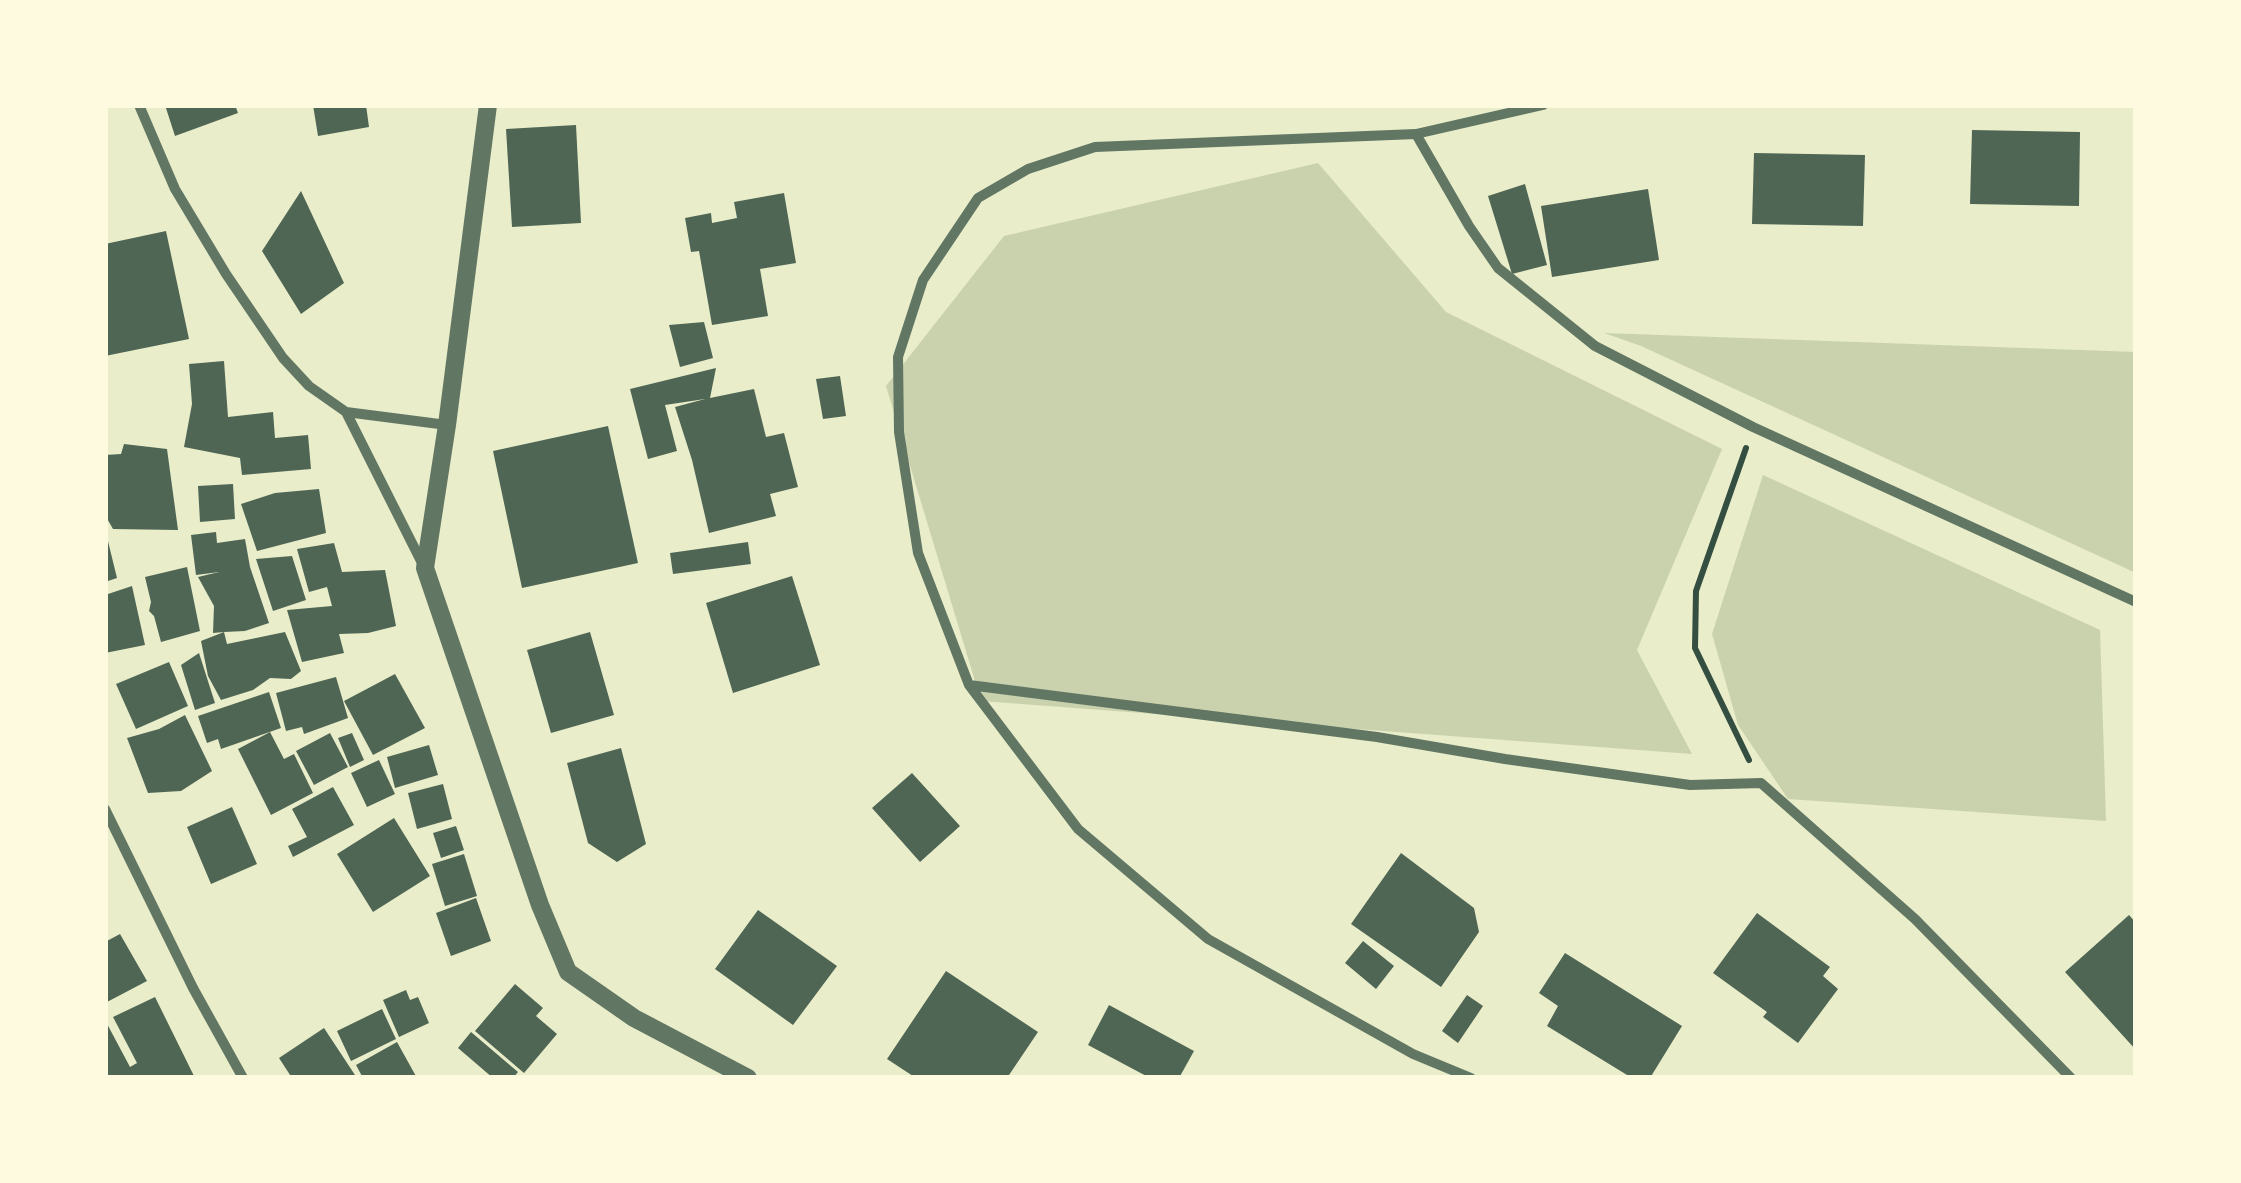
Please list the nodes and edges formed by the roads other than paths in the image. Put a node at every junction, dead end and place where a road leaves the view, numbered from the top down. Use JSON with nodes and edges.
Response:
{"nodes":[{"id":1,"x":139,"y":105,"type":"edge"},
{"id":2,"x":488,"y":105,"type":"edge"},
{"id":3,"x":1543,"y":105,"type":"edge"},
{"id":4,"x":1416,"y":134,"type":"junction"},
{"id":5,"x":346,"y":412,"type":"junction"},
{"id":6,"x":448,"y":425,"type":"junction"},
{"id":7,"x":424,"y":568,"type":"junction"},
{"id":8,"x":2136,"y":602,"type":"edge"},
{"id":9,"x":968,"y":685,"type":"junction"},
{"id":10,"x":105,"y":809,"type":"edge"},
{"id":11,"x":244,"y":1078,"type":"edge"},
{"id":12,"x":748,"y":1078,"type":"edge"},
{"id":13,"x":1471,"y":1078,"type":"edge"},
{"id":14,"x":2071,"y":1078,"type":"edge"}],
"edges":[{"from":1,"to":5,"type":"street"},
{"from":2,"to":6,"type":"street"},
{"from":3,"to":4,"type":"street"},
{"from":4,"to":8,"type":"street"},
{"from":4,"to":9,"type":"street"},
{"from":5,"to":6,"type":"street"},
{"from":5,"to":7,"type":"street"},
{"from":6,"to":7,"type":"street"},
{"from":7,"to":12,"type":"street"},
{"from":9,"to":13,"type":"street"},
{"from":9,"to":14,"type":"street"},
{"from":10,"to":11,"type":"street"}]}
